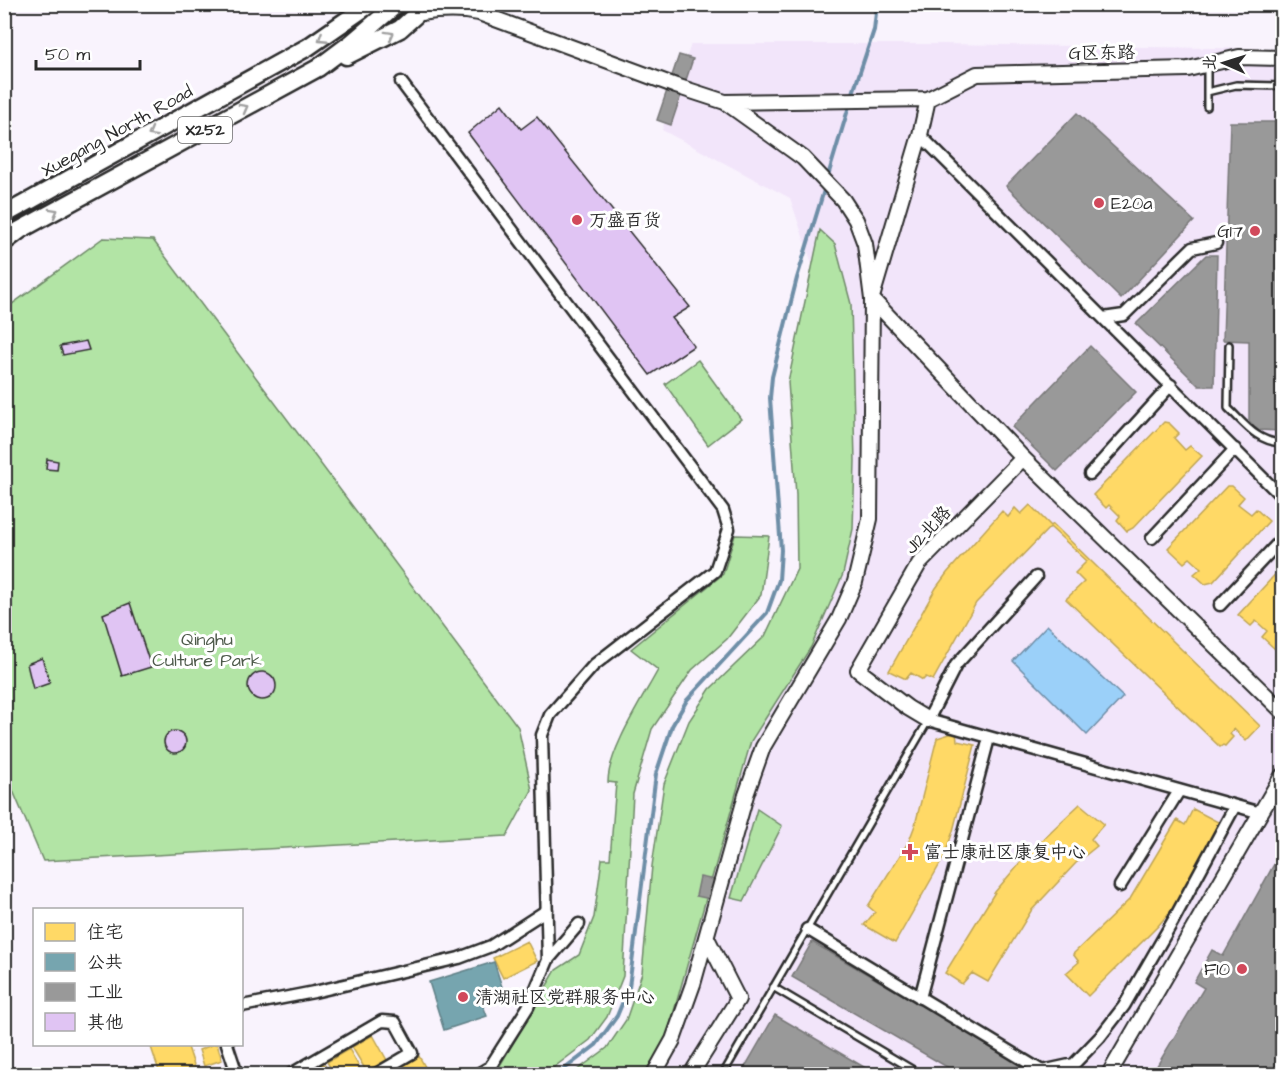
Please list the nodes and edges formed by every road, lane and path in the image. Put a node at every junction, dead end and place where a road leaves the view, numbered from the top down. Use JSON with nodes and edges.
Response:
{"nodes":[{"id":1,"x":397,"y":4,"type":"edge"},
{"id":2,"x":368,"y":6,"type":"edge"},
{"id":3,"x":424,"y":9,"type":"edge"},
{"id":4,"x":476,"y":9,"type":"edge"},
{"id":5,"x":1282,"y":58,"type":"edge"},
{"id":6,"x":1207,"y":65,"type":"junction"},
{"id":7,"x":318,"y":68,"type":"junction"},
{"id":8,"x":401,"y":82,"type":"dead end"},
{"id":9,"x":1282,"y":86,"type":"edge"},
{"id":10,"x":1207,"y":92,"type":"junction"},
{"id":11,"x":927,"y":99,"type":"junction"},
{"id":12,"x":725,"y":102,"type":"junction"},
{"id":13,"x":1207,"y":107,"type":"dead end"},
{"id":14,"x":920,"y":135,"type":"junction"},
{"id":15,"x":4,"y":216,"type":"edge"},
{"id":16,"x":4,"y":242,"type":"edge"},
{"id":17,"x":1216,"y":243,"type":"dead end"},
{"id":18,"x":872,"y":299,"type":"junction"},
{"id":19,"x":1103,"y":318,"type":"junction"},
{"id":20,"x":1230,"y":345,"type":"dead end"},
{"id":21,"x":1171,"y":385,"type":"junction"},
{"id":22,"x":1282,"y":443,"type":"edge"},
{"id":23,"x":1234,"y":449,"type":"junction"},
{"id":24,"x":1023,"y":458,"type":"junction"},
{"id":25,"x":1090,"y":474,"type":"dead end"},
{"id":26,"x":1282,"y":497,"type":"edge"},
{"id":27,"x":1152,"y":538,"type":"dead end"},
{"id":28,"x":1282,"y":539,"type":"edge"},
{"id":29,"x":1036,"y":577,"type":"dead end"},
{"id":30,"x":1220,"y":605,"type":"dead end"},
{"id":31,"x":1282,"y":711,"type":"edge"},
{"id":32,"x":928,"y":720,"type":"junction"},
{"id":33,"x":989,"y":738,"type":"junction"},
{"id":34,"x":1282,"y":776,"type":"edge"},
{"id":35,"x":1179,"y":790,"type":"junction"},
{"id":36,"x":1236,"y":806,"type":"junction"},
{"id":37,"x":1261,"y":813,"type":"junction"},
{"id":38,"x":1120,"y":886,"type":"dead end"},
{"id":39,"x":547,"y":910,"type":"junction"},
{"id":40,"x":579,"y":924,"type":"dead end"},
{"id":41,"x":807,"y":929,"type":"junction"},
{"id":42,"x":707,"y":938,"type":"junction"},
{"id":43,"x":548,"y":960,"type":"junction"},
{"id":44,"x":773,"y":987,"type":"junction"},
{"id":45,"x":920,"y":998,"type":"junction"},
{"id":46,"x":243,"y":1006,"type":"edge"},
{"id":47,"x":228,"y":1046,"type":"edge"},
{"id":48,"x":237,"y":1074,"type":"edge"},
{"id":49,"x":291,"y":1074,"type":"edge"},
{"id":50,"x":376,"y":1074,"type":"edge"},
{"id":51,"x":478,"y":1074,"type":"edge"},
{"id":52,"x":654,"y":1074,"type":"edge"},
{"id":53,"x":691,"y":1074,"type":"edge"},
{"id":54,"x":723,"y":1074,"type":"edge"},
{"id":55,"x":917,"y":1074,"type":"edge"},
{"id":56,"x":1109,"y":1074,"type":"edge"}],
"edges":[{"from":1,"to":7,"type":"main road","number":"X252"},
{"from":2,"to":15,"type":"main road","name":"Xuegang North Road","number":"X252","one_way":true},
{"from":3,"to":4,"type":"street"},
{"from":7,"to":3,"type":"main road","one_way":true},
{"from":4,"to":12,"type":"street"},
{"from":5,"to":6,"type":"street","name":"G区东路"},
{"from":6,"to":10,"type":"lane"},
{"from":6,"to":11,"type":"street","name":"G区东路"},
{"from":16,"to":7,"type":"main road","number":"X252","one_way":true},
{"from":8,"to":39,"type":"street"},
{"from":9,"to":10,"type":"lane"},
{"from":10,"to":13,"type":"lane"},
{"from":11,"to":12,"type":"street"},
{"from":11,"to":14,"type":"street"},
{"from":12,"to":18,"type":"street"},
{"from":14,"to":18,"type":"street"},
{"from":14,"to":19,"type":"street"},
{"from":17,"to":19,"type":"street"},
{"from":18,"to":24,"type":"street"},
{"from":18,"to":42,"type":"street"},
{"from":19,"to":21,"type":"street"},
{"from":20,"to":22,"type":"lane"},
{"from":21,"to":23,"type":"street"},
{"from":21,"to":25,"type":"street"},
{"from":23,"to":26,"type":"street"},
{"from":23,"to":27,"type":"street"},
{"from":24,"to":31,"type":"street"},
{"from":24,"to":32,"type":"street","name":"J12北路"},
{"from":28,"to":30,"type":"street"},
{"from":29,"to":32,"type":"street"},
{"from":32,"to":33,"type":"street"},
{"from":32,"to":41,"type":"lane"},
{"from":33,"to":35,"type":"street"},
{"from":33,"to":45,"type":"street"},
{"from":34,"to":37,"type":"street"},
{"from":35,"to":36,"type":"street"},
{"from":35,"to":38,"type":"street"},
{"from":36,"to":37,"type":"street"},
{"from":36,"to":45,"type":"street"},
{"from":37,"to":56,"type":"street"},
{"from":39,"to":43,"type":"street"},
{"from":39,"to":46,"type":"street"},
{"from":40,"to":43,"type":"street"},
{"from":41,"to":44,"type":"lane"},
{"from":41,"to":45,"type":"street"},
{"from":42,"to":52,"type":"street"},
{"from":42,"to":53,"type":"street"},
{"from":43,"to":51,"type":"street"},
{"from":44,"to":54,"type":"lane"},
{"from":44,"to":55,"type":"lane"},
{"from":47,"to":48,"type":"street"},
{"from":49,"to":50,"type":"street"}]}
